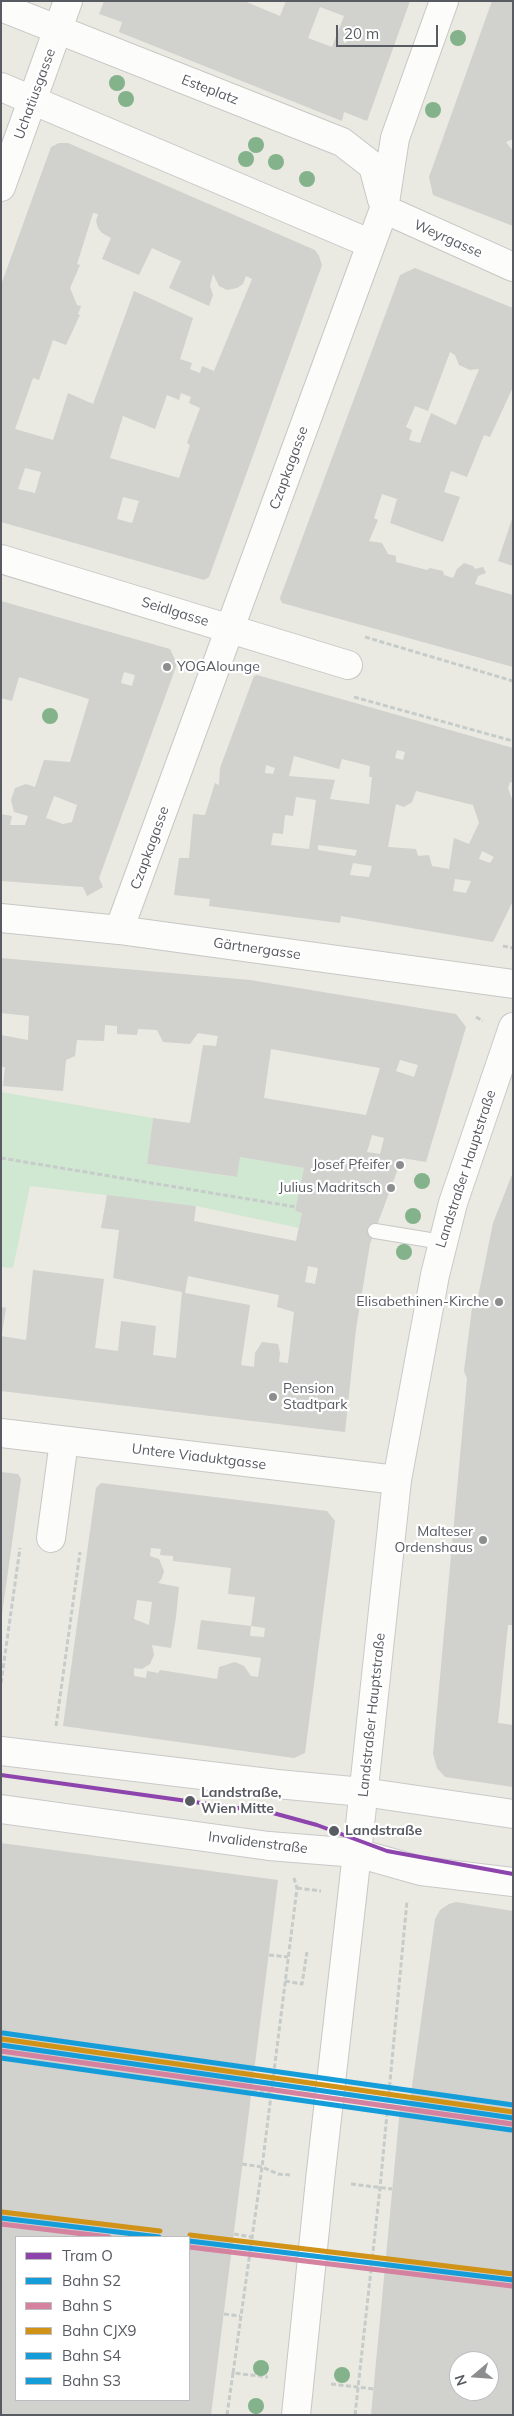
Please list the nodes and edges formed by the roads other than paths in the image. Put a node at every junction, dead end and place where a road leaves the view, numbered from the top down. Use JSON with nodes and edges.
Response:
{"nodes":[{"id":1,"x":68,"y":1,"type":"edge"},
{"id":2,"x":444,"y":1,"type":"edge"},
{"id":3,"x":1,"y":7,"type":"edge"},
{"id":4,"x":58,"y":30,"type":"junction"},
{"id":5,"x":1,"y":87,"type":"edge"},
{"id":6,"x":32,"y":101,"type":"junction"},
{"id":7,"x":1,"y":187,"type":"edge"},
{"id":8,"x":384,"y":209,"type":"junction"},
{"id":9,"x":370,"y":243,"type":"junction"},
{"id":10,"x":513,"y":267,"type":"edge"},
{"id":11,"x":1,"y":559,"type":"edge"},
{"id":12,"x":231,"y":629,"type":"junction"},
{"id":13,"x":348,"y":665,"type":"road end"},
{"id":14,"x":1,"y":918,"type":"edge"},
{"id":15,"x":120,"y":930,"type":"junction"},
{"id":16,"x":513,"y":984,"type":"edge"},
{"id":17,"x":513,"y":1027,"type":"edge"},
{"id":18,"x":375,"y":1230,"type":"dead end"},
{"id":19,"x":442,"y":1242,"type":"junction"},
{"id":20,"x":1,"y":1433,"type":"edge"},
{"id":21,"x":64,"y":1441,"type":"junction"},
{"id":22,"x":397,"y":1480,"type":"junction"},
{"id":23,"x":51,"y":1538,"type":"dead end"},
{"id":24,"x":1,"y":1751,"type":"edge"},
{"id":25,"x":364,"y":1792,"type":"junction"},
{"id":26,"x":1,"y":1809,"type":"edge"},
{"id":27,"x":513,"y":1814,"type":"edge"},
{"id":28,"x":357,"y":1853,"type":"junction"},
{"id":29,"x":513,"y":1882,"type":"edge"},
{"id":30,"x":296,"y":2415,"type":"edge"}],
"edges":[{"from":1,"to":4,"type":"street","name":"Uchatiusgasse"},
{"from":2,"to":8,"type":"street","name":"Czapkagasse"},
{"from":3,"to":4,"type":"street","name":"Esteplatz"},
{"from":4,"to":6,"type":"street","name":"Uchatiusgasse"},
{"from":4,"to":8,"type":"street","name":"Esteplatz"},
{"from":5,"to":6,"type":"street"},
{"from":6,"to":7,"type":"street","name":"Uchatiusgasse"},
{"from":6,"to":9,"type":"street"},
{"from":8,"to":9,"type":"street","name":"Czapkagasse"},
{"from":8,"to":10,"type":"street","name":"Weyrgasse"},
{"from":9,"to":12,"type":"street","name":"Czapkagasse"},
{"from":11,"to":12,"type":"street","name":"Seidlgasse"},
{"from":12,"to":13,"type":"street","name":"Seidlgasse"},
{"from":12,"to":15,"type":"street","name":"Czapkagasse"},
{"from":14,"to":15,"type":"street","name":"Gärtnergasse"},
{"from":15,"to":16,"type":"street","name":"Gärtnergasse"},
{"from":17,"to":19,"type":"street","name":"Landstraßer Hauptstraße"},
{"from":18,"to":19,"type":"lane"},
{"from":19,"to":22,"type":"street","name":"Landstraßer Hauptstraße"},
{"from":20,"to":21,"type":"street","name":"Untere Viaduktgasse"},
{"from":21,"to":22,"type":"street","name":"Untere Viaduktgasse"},
{"from":21,"to":23,"type":"street"},
{"from":22,"to":25,"type":"street","name":"Landstraßer Hauptstraße"},
{"from":24,"to":25,"type":"street"},
{"from":25,"to":27,"type":"street"},
{"from":25,"to":28,"type":"street","name":"Landstraßer Hauptstraße"},
{"from":26,"to":28,"type":"street","name":"Invalidenstraße"},
{"from":28,"to":29,"type":"street","name":"Invalidenstraße"},
{"from":28,"to":30,"type":"street","name":"Landstraßer Hauptstraße"}]}
